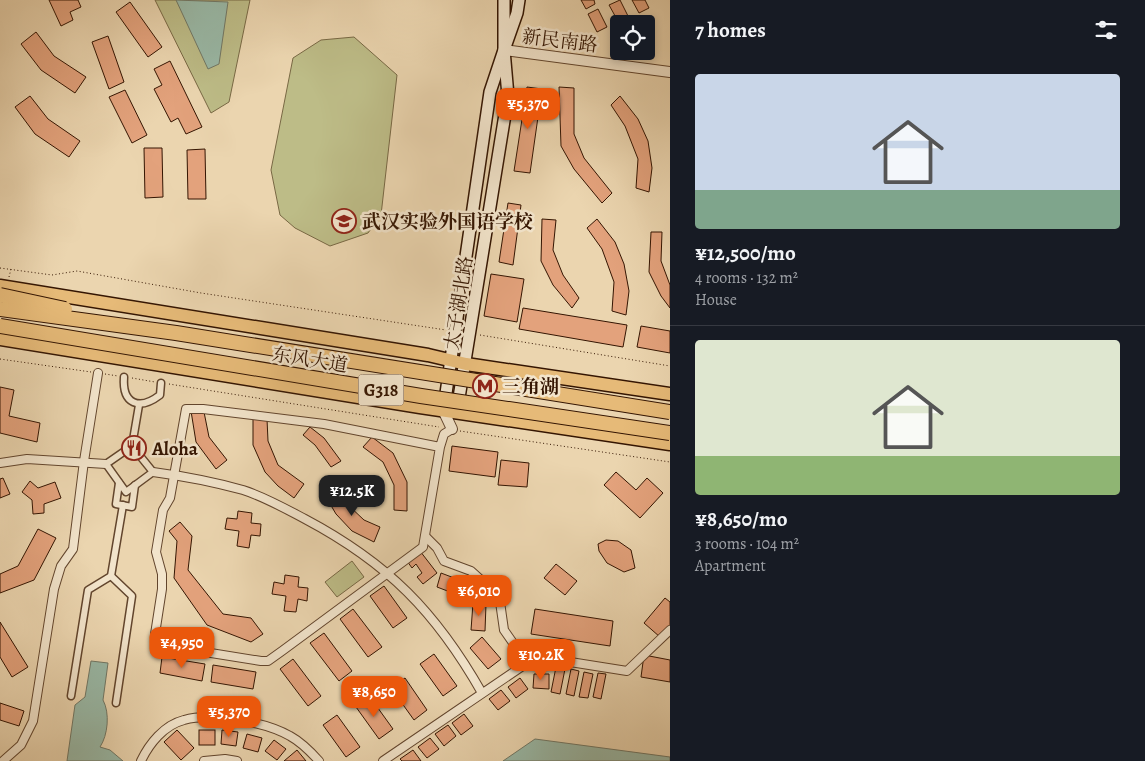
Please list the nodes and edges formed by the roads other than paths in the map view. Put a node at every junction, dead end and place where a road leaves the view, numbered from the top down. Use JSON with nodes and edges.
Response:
{"nodes":[{"id":1,"x":504,"y":0,"type":"edge"},
{"id":2,"x":519,"y":0,"type":"edge"},
{"id":3,"x":504,"y":50,"type":"junction"},
{"id":4,"x":670,"y":72,"type":"edge"},
{"id":5,"x":0,"y":286,"type":"edge"},
{"id":6,"x":0,"y":295,"type":"edge"},
{"id":7,"x":0,"y":309,"type":"edge"},
{"id":8,"x":0,"y":326,"type":"edge"},
{"id":9,"x":0,"y":330,"type":"edge"},
{"id":10,"x":176,"y":334,"type":"junction"},
{"id":11,"x":0,"y":340,"type":"edge"},
{"id":12,"x":94,"y":340,"type":"junction"},
{"id":13,"x":450,"y":361,"type":"junction"},
{"id":14,"x":466,"y":364,"type":"junction"},
{"id":15,"x":98,"y":373,"type":"road end"},
{"id":16,"x":124,"y":377,"type":"road end"},
{"id":17,"x":161,"y":383,"type":"road end"},
{"id":18,"x":670,"y":394,"type":"edge"},
{"id":19,"x":139,"y":405,"type":"junction"},
{"id":20,"x":443,"y":410,"type":"junction"},
{"id":21,"x":457,"y":412,"type":"junction"},
{"id":22,"x":670,"y":412,"type":"edge"},
{"id":23,"x":452,"y":429,"type":"joint"},
{"id":24,"x":670,"y":433,"type":"edge"},
{"id":25,"x":670,"y":444,"type":"edge"},
{"id":26,"x":132,"y":446,"type":"junction"},
{"id":27,"x":440,"y":448,"type":"junction"},
{"id":28,"x":84,"y":461,"type":"junction"},
{"id":29,"x":0,"y":463,"type":"edge"},
{"id":30,"x":106,"y":464,"type":"junction"},
{"id":31,"x":153,"y":472,"type":"junction"},
{"id":32,"x":174,"y":475,"type":"junction"},
{"id":33,"x":119,"y":483,"type":"junction"},
{"id":34,"x":135,"y":485,"type":"junction"},
{"id":35,"x":123,"y":505,"type":"junction"},
{"id":36,"x":426,"y":538,"type":"junction"},
{"id":37,"x":388,"y":572,"type":"junction"},
{"id":38,"x":111,"y":576,"type":"junction"},
{"id":39,"x":670,"y":630,"type":"edge"},
{"id":40,"x":527,"y":663,"type":"junction"},
{"id":41,"x":482,"y":693,"type":"junction"},
{"id":42,"x":71,"y":696,"type":"dead end"},
{"id":43,"x":116,"y":704,"type":"dead end"},
{"id":44,"x":3,"y":761,"type":"edge"},
{"id":45,"x":141,"y":761,"type":"edge"},
{"id":46,"x":204,"y":761,"type":"edge"},
{"id":47,"x":237,"y":761,"type":"edge"},
{"id":48,"x":318,"y":761,"type":"edge"},
{"id":49,"x":383,"y":761,"type":"edge"}],
"edges":[{"from":1,"to":3,"type":"main road","name":"太子湖北路"},
{"from":2,"to":3,"type":"main road","name":"太子湖北路"},
{"from":3,"to":4,"type":"street","name":"新民南路"},
{"from":3,"to":13,"type":"main road","name":"太子湖北路"},
{"from":3,"to":14,"type":"main road","name":"太子湖北路"},
{"from":5,"to":13,"type":"main road"},
{"from":6,"to":10,"type":"highway","bridge":true},
{"from":7,"to":10,"type":"highway","number":"G318","bridge":true},
{"from":8,"to":12,"type":"highway","number":"G318","bridge":true},
{"from":9,"to":12,"type":"highway","bridge":true},
{"from":10,"to":22,"type":"highway","name":"东风大道","number":"G318","bridge":true},
{"from":11,"to":20,"type":"main road"},
{"from":12,"to":24,"type":"highway","name":"东风大道","number":"G318","bridge":true},
{"from":13,"to":14,"type":"main road"},
{"from":13,"to":20,"type":"main road","name":"太子湖北路"},
{"from":14,"to":18,"type":"main road"},
{"from":14,"to":21,"type":"main road","name":"太子湖北路"},
{"from":15,"to":28,"type":"street"},
{"from":16,"to":19,"type":"street"},
{"from":17,"to":19,"type":"street"},
{"from":19,"to":26,"type":"street"},
{"from":20,"to":21,"type":"main road"},
{"from":20,"to":23,"type":"street"},
{"from":21,"to":25,"type":"main road"},
{"from":23,"to":27,"type":"street"},
{"from":26,"to":30,"type":"street"},
{"from":26,"to":31,"type":"street"},
{"from":27,"to":32,"type":"street"},
{"from":27,"to":36,"type":"street"},
{"from":28,"to":29,"type":"street"},
{"from":28,"to":30,"type":"street"},
{"from":28,"to":44,"type":"street"},
{"from":30,"to":33,"type":"street"},
{"from":31,"to":32,"type":"street"},
{"from":31,"to":34,"type":"street"},
{"from":32,"to":37,"type":"street"},
{"from":32,"to":37,"type":"street"},
{"from":33,"to":34,"type":"street"},
{"from":33,"to":35,"type":"street"},
{"from":34,"to":35,"type":"street"},
{"from":35,"to":38,"type":"street"},
{"from":36,"to":37,"type":"street"},
{"from":36,"to":40,"type":"street"},
{"from":37,"to":41,"type":"street"},
{"from":38,"to":42,"type":"street"},
{"from":38,"to":43,"type":"street"},
{"from":39,"to":40,"type":"street"},
{"from":40,"to":41,"type":"street"},
{"from":41,"to":49,"type":"street"},
{"from":45,"to":48,"type":"street"},
{"from":46,"to":47,"type":"street"}]}
